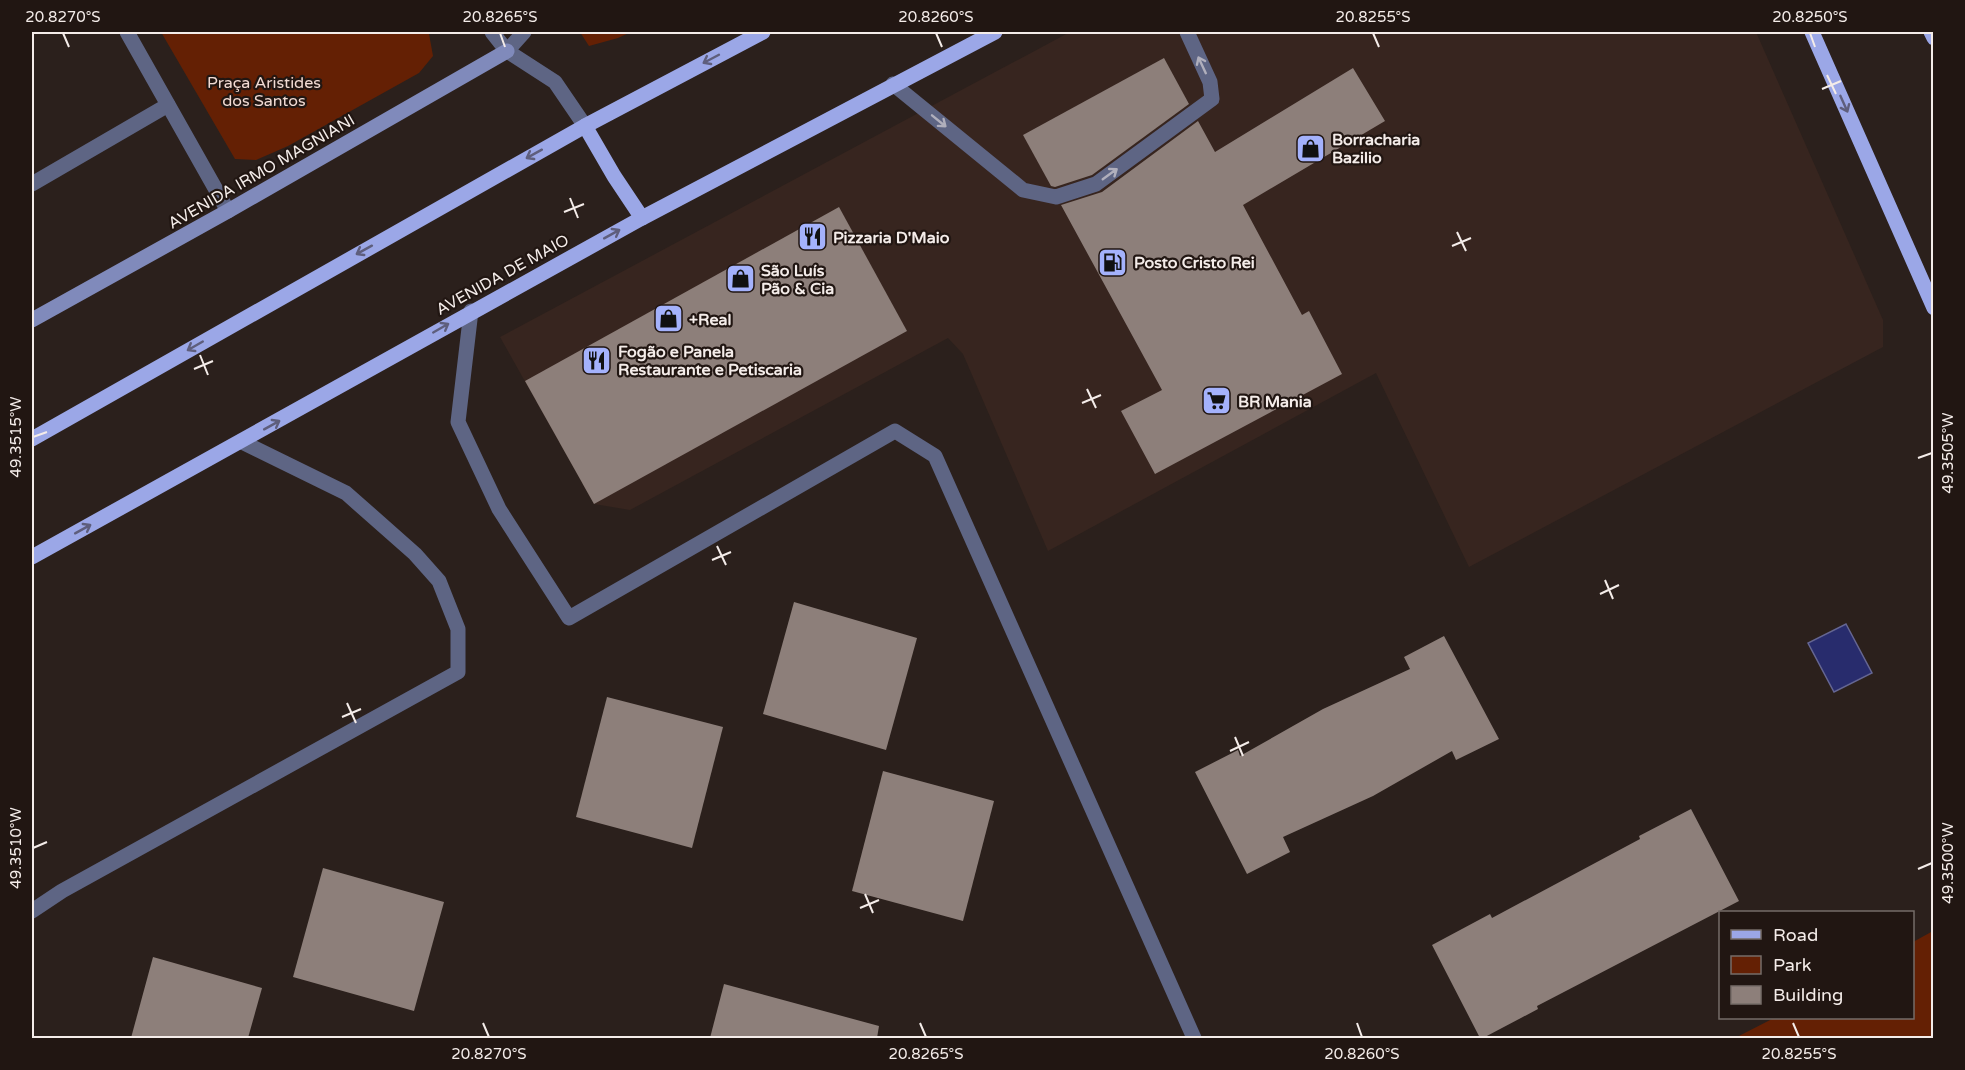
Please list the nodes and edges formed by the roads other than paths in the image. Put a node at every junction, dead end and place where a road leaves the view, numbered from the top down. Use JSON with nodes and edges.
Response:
{"nodes":[{"id":1,"x":127,"y":32,"type":"edge"},
{"id":2,"x":492,"y":32,"type":"edge"},
{"id":3,"x":524,"y":32,"type":"edge"},
{"id":4,"x":763,"y":32,"type":"edge"},
{"id":5,"x":995,"y":32,"type":"edge"},
{"id":6,"x":1186,"y":32,"type":"edge"},
{"id":7,"x":1812,"y":32,"type":"edge"},
{"id":8,"x":1931,"y":32,"type":"edge"},
{"id":9,"x":1934,"y":38,"type":"edge"},
{"id":10,"x":507,"y":51,"type":"junction"},
{"id":11,"x":893,"y":84,"type":"junction"},
{"id":12,"x":168,"y":105,"type":"junction"},
{"id":13,"x":585,"y":126,"type":"junction"},
{"id":14,"x":32,"y":184,"type":"edge"},
{"id":15,"x":228,"y":211,"type":"junction"},
{"id":16,"x":642,"y":218,"type":"junction"},
{"id":17,"x":1934,"y":308,"type":"edge"},
{"id":18,"x":471,"y":312,"type":"junction"},
{"id":19,"x":32,"y":320,"type":"edge"},
{"id":20,"x":32,"y":439,"type":"edge"},
{"id":21,"x":242,"y":442,"type":"junction"},
{"id":22,"x":32,"y":557,"type":"edge"},
{"id":23,"x":32,"y":911,"type":"edge"},
{"id":24,"x":1194,"y":1038,"type":"edge"}],
"edges":[{"from":1,"to":12,"type":"street"},
{"from":2,"to":10,"type":"street"},
{"from":3,"to":10,"type":"street"},
{"from":4,"to":13,"type":"main road","one_way":true},
{"from":5,"to":11,"type":"main road","name":"AVENIDA DE MAIO"},
{"from":11,"to":6,"type":"street","one_way":true},
{"from":7,"to":17,"type":"main road","one_way":true},
{"from":8,"to":9,"type":"main road"},
{"from":10,"to":13,"type":"street"},
{"from":10,"to":15,"type":"street","name":"AVENIDA IRMO MAGNIANI"},
{"from":11,"to":16,"type":"main road","name":"AVENIDA DE MAIO"},
{"from":12,"to":14,"type":"street"},
{"from":12,"to":15,"type":"street"},
{"from":13,"to":16,"type":"main road"},
{"from":13,"to":20,"type":"main road","one_way":true},
{"from":15,"to":19,"type":"street","name":"AVENIDA IRMO MAGNIANI"},
{"from":18,"to":16,"type":"main road","name":"AVENIDA DE MAIO","one_way":true},
{"from":21,"to":18,"type":"main road","name":"AVENIDA DE MAIO","one_way":true},
{"from":18,"to":24,"type":"street"},
{"from":22,"to":21,"type":"main road","name":"AVENIDA DE MAIO","one_way":true},
{"from":21,"to":23,"type":"street"}]}
